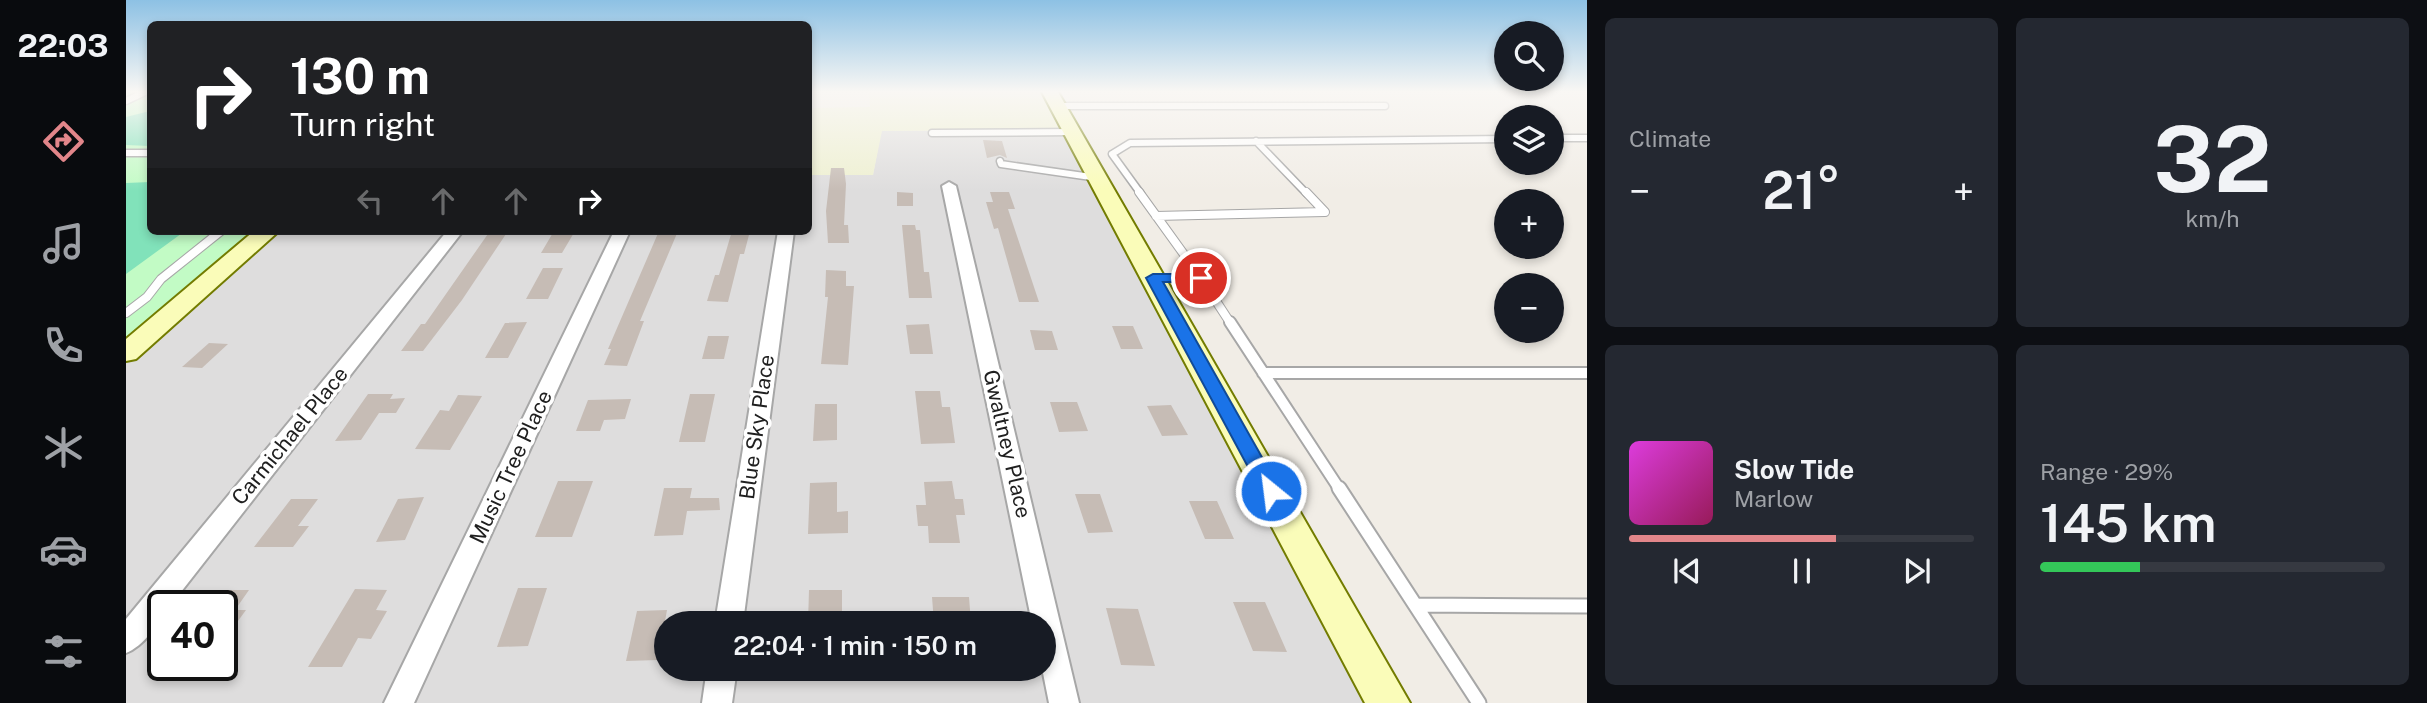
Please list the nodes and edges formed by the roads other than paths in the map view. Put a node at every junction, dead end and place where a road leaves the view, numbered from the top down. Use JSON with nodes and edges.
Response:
{"nodes":[{"id":1,"x":1069,"y":125,"type":"edge"},
{"id":2,"x":1073,"y":132,"type":"junction"},
{"id":3,"x":932,"y":133,"type":"dead end"},
{"id":4,"x":1564,"y":138,"type":"edge"},
{"id":5,"x":1587,"y":138,"type":"edge"},
{"id":6,"x":1494,"y":139,"type":"edge"},
{"id":7,"x":1256,"y":141,"type":"junction"},
{"id":8,"x":126,"y":153,"type":"edge"},
{"id":9,"x":147,"y":153,"type":"edge"},
{"id":10,"x":1000,"y":162,"type":"dead end"},
{"id":11,"x":1098,"y":178,"type":"junction"},
{"id":12,"x":949,"y":186,"type":"dead end"},
{"id":13,"x":1156,"y":216,"type":"junction"},
{"id":14,"x":216,"y":235,"type":"edge"},
{"id":15,"x":263,"y":235,"type":"edge"},
{"id":16,"x":452,"y":235,"type":"edge"},
{"id":17,"x":620,"y":235,"type":"edge"},
{"id":18,"x":785,"y":235,"type":"edge"},
{"id":19,"x":1153,"y":278,"type":"junction"},
{"id":20,"x":1201,"y":278,"type":"junction"},
{"id":21,"x":126,"y":313,"type":"edge"},
{"id":22,"x":126,"y":353,"type":"edge"},
{"id":23,"x":1263,"y":373,"type":"junction"},
{"id":24,"x":1587,"y":373,"type":"edge"},
{"id":25,"x":1415,"y":605,"type":"junction"},
{"id":26,"x":1587,"y":606,"type":"edge"},
{"id":27,"x":731,"y":611,"type":"edge"},
{"id":28,"x":126,"y":640,"type":"edge"},
{"id":29,"x":720,"y":681,"type":"edge"},
{"id":30,"x":399,"y":703,"type":"edge"},
{"id":31,"x":717,"y":703,"type":"edge"},
{"id":32,"x":1064,"y":703,"type":"edge"},
{"id":33,"x":1388,"y":703,"type":"edge"},
{"id":34,"x":1479,"y":703,"type":"edge"}],
"edges":[{"from":1,"to":2,"type":"street"},
{"from":2,"to":3,"type":"lane"},
{"from":2,"to":11,"type":"street"},
{"from":4,"to":5,"type":"lane"},
{"from":6,"to":7,"type":"lane"},
{"from":7,"to":13,"type":"lane"},
{"from":7,"to":13,"type":"lane"},
{"from":8,"to":9,"type":"lane"},
{"from":10,"to":11,"type":"lane"},
{"from":11,"to":19,"type":"street"},
{"from":12,"to":32,"type":"street","name":"Gwaltney Place"},
{"from":13,"to":20,"type":"lane"},
{"from":14,"to":21,"type":"lane"},
{"from":15,"to":22,"type":"street"},
{"from":16,"to":28,"type":"street","name":"Carmichael Place"},
{"from":17,"to":30,"type":"street","name":"Music Tree Place"},
{"from":18,"to":27,"type":"street","name":"Blue Sky Place"},
{"from":19,"to":20,"type":"lane"},
{"from":19,"to":33,"type":"street"},
{"from":20,"to":23,"type":"lane"},
{"from":23,"to":24,"type":"lane"},
{"from":23,"to":25,"type":"lane"},
{"from":25,"to":26,"type":"lane"},
{"from":25,"to":34,"type":"lane"},
{"from":29,"to":31,"type":"street"}]}
